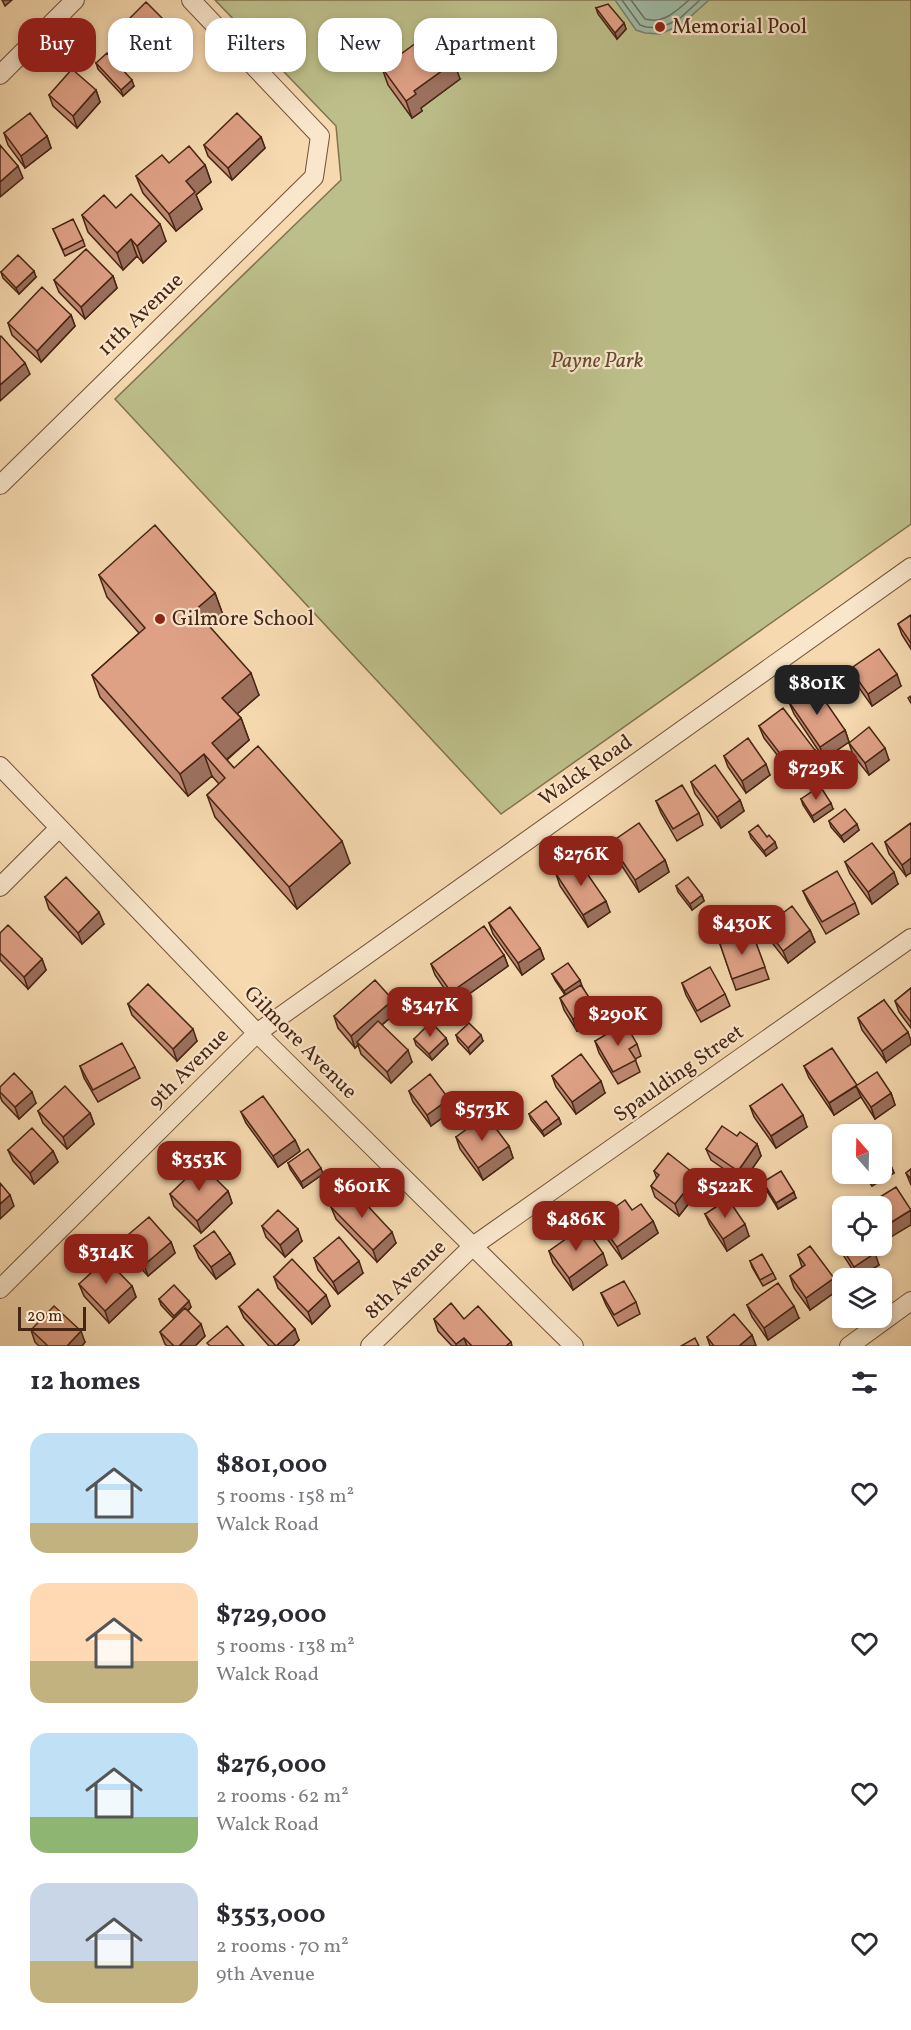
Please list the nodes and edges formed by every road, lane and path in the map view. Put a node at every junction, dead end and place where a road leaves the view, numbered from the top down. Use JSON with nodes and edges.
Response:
{"nodes":[{"id":1,"x":75,"y":0,"type":"edge"},
{"id":2,"x":190,"y":0,"type":"edge"},
{"id":3,"x":0,"y":75,"type":"edge"},
{"id":4,"x":0,"y":485,"type":"edge"},
{"id":5,"x":911,"y":567,"type":"edge"},
{"id":6,"x":0,"y":766,"type":"edge"},
{"id":7,"x":59,"y":828,"type":"junction"},
{"id":8,"x":0,"y":887,"type":"edge"},
{"id":9,"x":911,"y":938,"type":"edge"},
{"id":10,"x":257,"y":1033,"type":"junction"},
{"id":11,"x":473,"y":1246,"type":"junction"},
{"id":12,"x":0,"y":1289,"type":"edge"},
{"id":13,"x":911,"y":1301,"type":"edge"},
{"id":14,"x":370,"y":1346,"type":"edge"},
{"id":15,"x":573,"y":1346,"type":"edge"},
{"id":16,"x":849,"y":1346,"type":"edge"}],
"edges":[{"from":1,"to":3,"type":"street"},
{"from":2,"to":4,"type":"street","name":"11th Avenue"},
{"from":5,"to":10,"type":"street","name":"Walck Road"},
{"from":6,"to":7,"type":"street","name":"Gilmore Avenue"},
{"from":7,"to":8,"type":"street"},
{"from":7,"to":10,"type":"street","name":"Gilmore Avenue"},
{"from":9,"to":11,"type":"street","name":"Spaulding Street"},
{"from":10,"to":11,"type":"street","name":"Gilmore Avenue"},
{"from":10,"to":12,"type":"street","name":"9th Avenue"},
{"from":11,"to":14,"type":"street","name":"8th Avenue"},
{"from":11,"to":15,"type":"street","name":"Gilmore Avenue"},
{"from":13,"to":16,"type":"street"}]}
